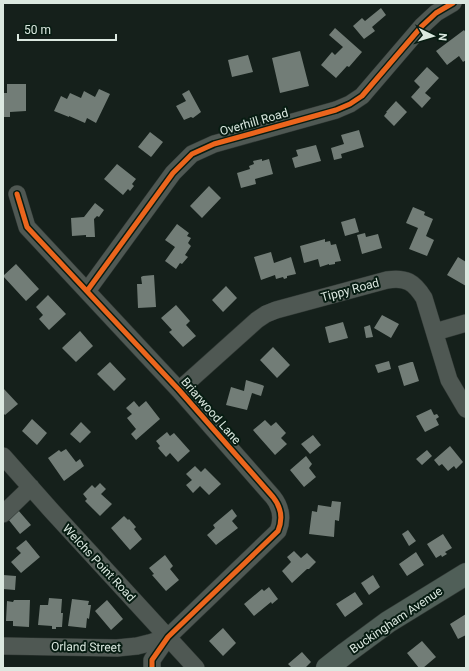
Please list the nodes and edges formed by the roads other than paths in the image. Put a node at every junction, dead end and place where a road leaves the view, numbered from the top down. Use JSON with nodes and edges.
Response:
{"nodes":[{"id":1,"x":452,"y":3,"type":"edge"},
{"id":2,"x":17,"y":194,"type":"dead end"},
{"id":3,"x":87,"y":291,"type":"junction"},
{"id":4,"x":466,"y":323,"type":"edge"},
{"id":5,"x":434,"y":332,"type":"junction"},
{"id":6,"x":180,"y":390,"type":"junction"},
{"id":7,"x":466,"y":409,"type":"edge"},
{"id":8,"x":3,"y":456,"type":"edge"},
{"id":9,"x":31,"y":487,"type":"junction"},
{"id":10,"x":3,"y":514,"type":"edge"},
{"id":11,"x":466,"y":574,"type":"edge"},
{"id":12,"x":168,"y":637,"type":"junction"},
{"id":13,"x":3,"y":646,"type":"edge"},
{"id":14,"x":152,"y":668,"type":"edge"},
{"id":15,"x":196,"y":668,"type":"edge"},
{"id":16,"x":327,"y":668,"type":"edge"}],
"edges":[{"from":1,"to":3,"type":"street","name":"Overhill Road"},
{"from":2,"to":3,"type":"street","name":"Briarwood Lane"},
{"from":3,"to":6,"type":"street","name":"Briarwood Lane"},
{"from":4,"to":5,"type":"street"},
{"from":5,"to":6,"type":"street","name":"Tippy Road"},
{"from":5,"to":7,"type":"street","name":"Tippy Road"},
{"from":6,"to":12,"type":"street","name":"Briarwood Lane"},
{"from":8,"to":9,"type":"street","name":"Welchs Point Road"},
{"from":9,"to":10,"type":"street"},
{"from":9,"to":12,"type":"street","name":"Welchs Point Road"},
{"from":11,"to":16,"type":"main road","name":"Buckingham Avenue"},
{"from":12,"to":13,"type":"street","name":"Orland Street"},
{"from":12,"to":14,"type":"street","name":"Briarwood Lane"},
{"from":12,"to":15,"type":"street","name":"Welchs Point Road"}]}
